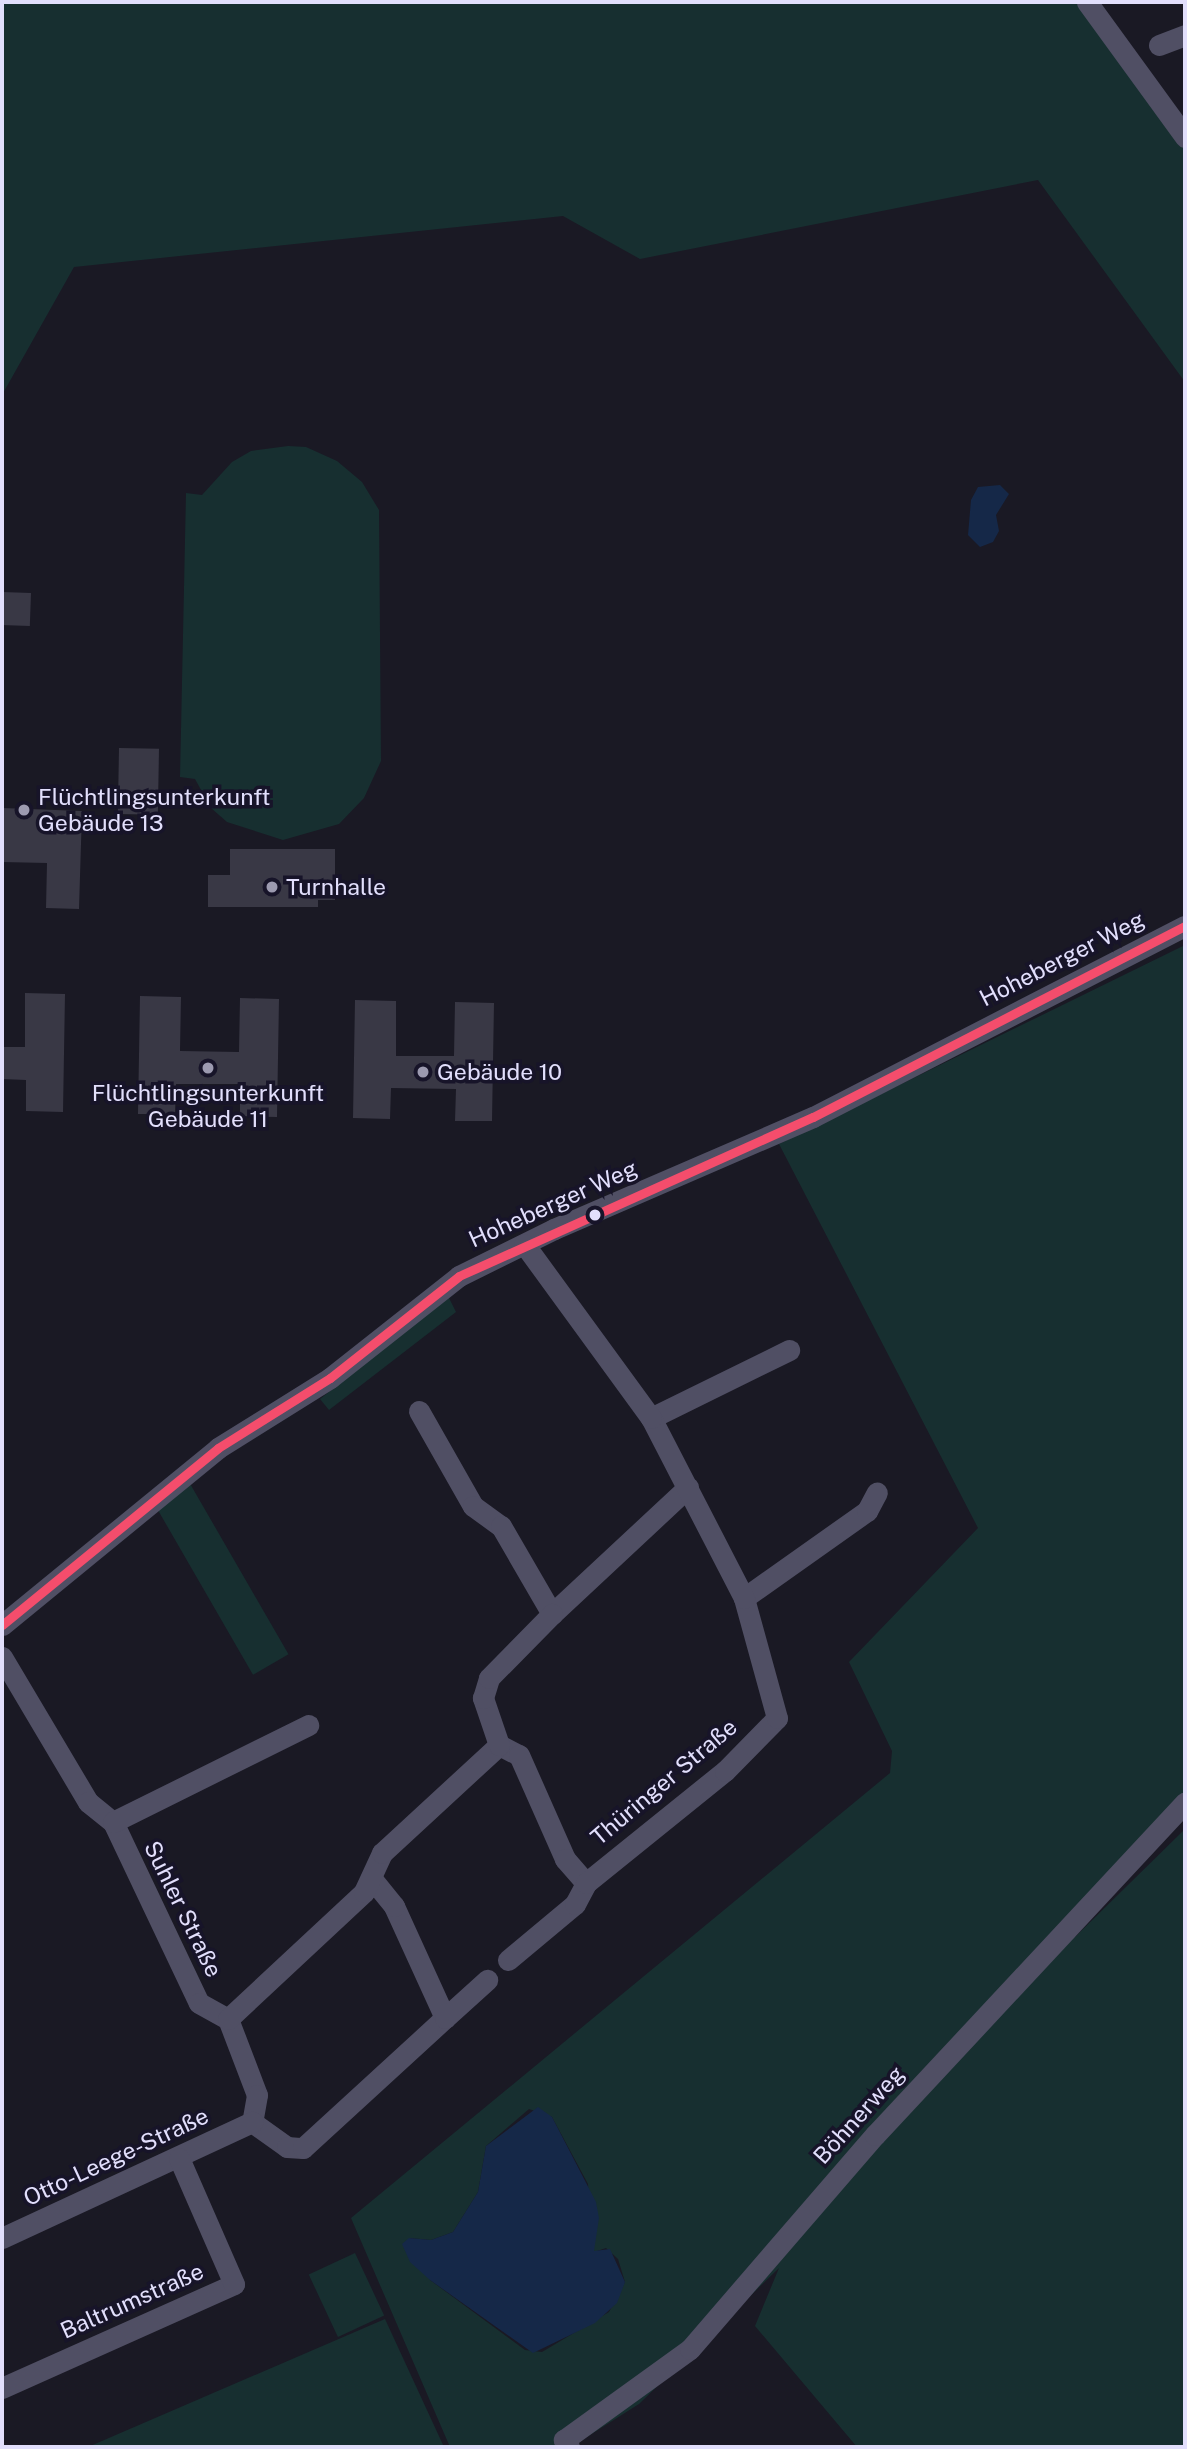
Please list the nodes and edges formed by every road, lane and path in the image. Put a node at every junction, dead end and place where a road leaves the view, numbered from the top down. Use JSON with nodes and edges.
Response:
{"nodes":[{"id":1,"x":1087,"y":2,"type":"edge"},
{"id":2,"x":1185,"y":36,"type":"edge"},
{"id":3,"x":1159,"y":45,"type":"dead end"},
{"id":4,"x":1185,"y":137,"type":"edge"},
{"id":5,"x":1185,"y":926,"type":"edge"},
{"id":6,"x":524,"y":1244,"type":"junction"},
{"id":7,"x":789,"y":1350,"type":"dead end"},
{"id":8,"x":419,"y":1411,"type":"dead end"},
{"id":9,"x":651,"y":1418,"type":"junction"},
{"id":10,"x":688,"y":1487,"type":"junction"},
{"id":11,"x":877,"y":1492,"type":"dead end"},
{"id":12,"x":744,"y":1598,"type":"junction"},
{"id":13,"x":552,"y":1614,"type":"junction"},
{"id":14,"x":2,"y":1626,"type":"edge"},
{"id":15,"x":2,"y":1657,"type":"edge"},
{"id":16,"x":308,"y":1725,"type":"dead end"},
{"id":17,"x":499,"y":1745,"type":"junction"},
{"id":18,"x":1185,"y":1802,"type":"edge"},
{"id":19,"x":113,"y":1822,"type":"junction"},
{"id":20,"x":371,"y":1878,"type":"junction"},
{"id":21,"x":586,"y":1882,"type":"junction"},
{"id":22,"x":508,"y":1960,"type":"dead end"},
{"id":23,"x":487,"y":1980,"type":"dead end"},
{"id":24,"x":445,"y":2018,"type":"junction"},
{"id":25,"x":228,"y":2019,"type":"junction"},
{"id":26,"x":253,"y":2122,"type":"junction"},
{"id":27,"x":179,"y":2158,"type":"junction"},
{"id":28,"x":2,"y":2238,"type":"edge"},
{"id":29,"x":2,"y":2388,"type":"edge"},
{"id":30,"x":569,"y":2447,"type":"edge"}],
"edges":[{"from":1,"to":4,"type":"street"},
{"from":2,"to":3,"type":"street"},
{"from":5,"to":6,"type":"street","name":"Hoheberger Weg"},
{"from":6,"to":9,"type":"street","name":"Thüringer Straße"},
{"from":6,"to":14,"type":"street","name":"Hoheberger Weg"},
{"from":7,"to":9,"type":"street"},
{"from":8,"to":13,"type":"street"},
{"from":9,"to":10,"type":"street","name":"Thüringer Straße"},
{"from":10,"to":12,"type":"street","name":"Thüringer Straße"},
{"from":10,"to":13,"type":"street"},
{"from":11,"to":12,"type":"street"},
{"from":12,"to":21,"type":"street","name":"Thüringer Straße"},
{"from":13,"to":17,"type":"street"},
{"from":15,"to":19,"type":"street","name":"Suhler Straße"},
{"from":16,"to":19,"type":"street"},
{"from":17,"to":20,"type":"street"},
{"from":17,"to":21,"type":"street","name":"Thüringer Straße"},
{"from":18,"to":30,"type":"street","name":"Böhnerweg"},
{"from":19,"to":25,"type":"street","name":"Suhler Straße"},
{"from":20,"to":24,"type":"street"},
{"from":20,"to":25,"type":"street"},
{"from":21,"to":22,"type":"street","name":"Thüringer Straße"},
{"from":23,"to":24,"type":"street"},
{"from":24,"to":26,"type":"street"},
{"from":25,"to":26,"type":"street"},
{"from":26,"to":27,"type":"street","name":"Otto-Leege-Straße"},
{"from":27,"to":28,"type":"street","name":"Otto-Leege-Straße"},
{"from":27,"to":29,"type":"street","name":"Baltrumstraße"}]}
